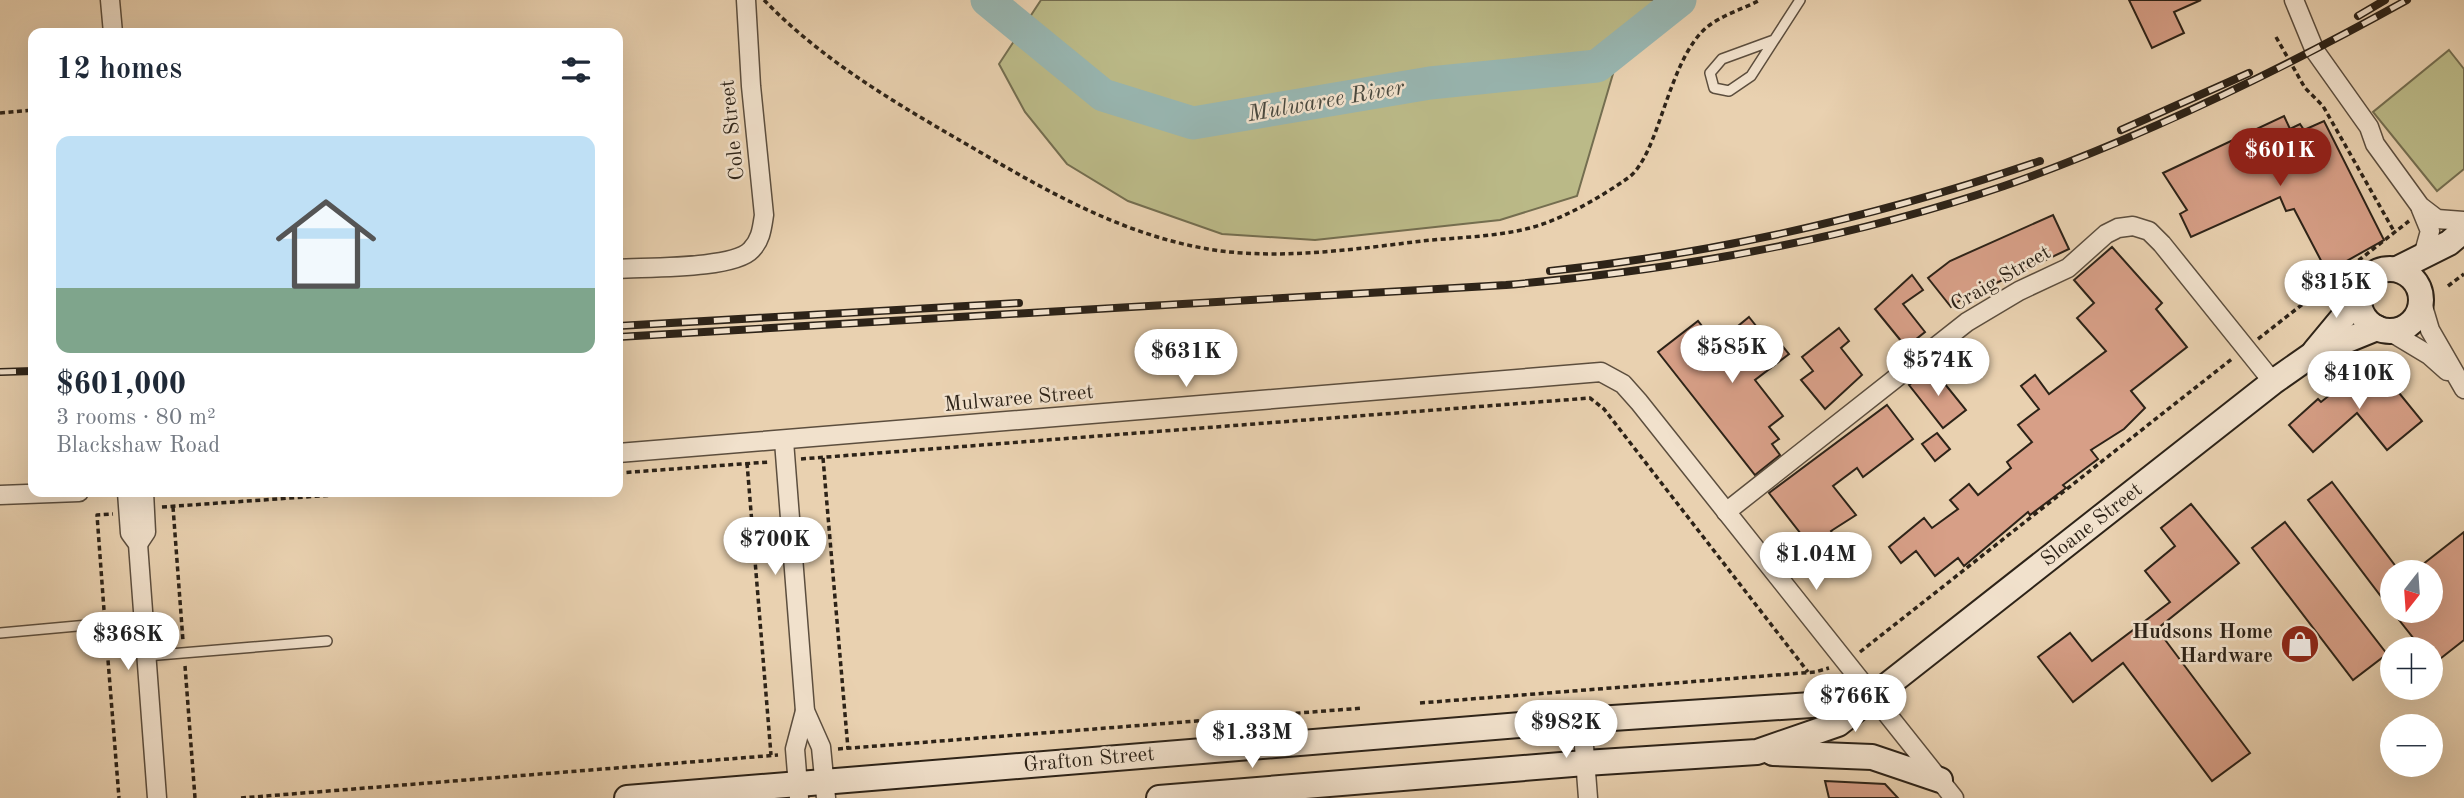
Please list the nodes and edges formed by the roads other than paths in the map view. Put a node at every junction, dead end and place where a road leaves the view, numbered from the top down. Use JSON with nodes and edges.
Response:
{"nodes":[{"id":1,"x":110,"y":0,"type":"edge"},
{"id":2,"x":746,"y":0,"type":"edge"},
{"id":3,"x":1800,"y":0,"type":"edge"},
{"id":4,"x":2281,"y":0,"type":"edge"},
{"id":5,"x":2294,"y":0,"type":"edge"},
{"id":6,"x":113,"y":28,"type":"edge"},
{"id":7,"x":1774,"y":40,"type":"junction"},
{"id":8,"x":2375,"y":144,"type":"junction"},
{"id":9,"x":2415,"y":212,"type":"junction"},
{"id":10,"x":2464,"y":221,"type":"edge"},
{"id":11,"x":2456,"y":237,"type":"edge"},
{"id":12,"x":2423,"y":256,"type":"junction"},
{"id":13,"x":623,"y":269,"type":"edge"},
{"id":14,"x":2397,"y":269,"type":"junction"},
{"id":15,"x":2421,"y":297,"type":"junction"},
{"id":16,"x":2359,"y":298,"type":"junction"},
{"id":17,"x":2383,"y":330,"type":"junction"},
{"id":18,"x":2312,"y":354,"type":"junction"},
{"id":19,"x":2273,"y":383,"type":"junction"},
{"id":20,"x":2460,"y":384,"type":"edge"},
{"id":21,"x":784,"y":441,"type":"junction"},
{"id":22,"x":623,"y":453,"type":"edge"},
{"id":23,"x":28,"y":494,"type":"edge"},
{"id":24,"x":0,"y":495,"type":"edge"},
{"id":25,"x":130,"y":497,"type":"edge"},
{"id":26,"x":142,"y":497,"type":"edge"},
{"id":27,"x":137,"y":512,"type":"junction"},
{"id":28,"x":1726,"y":512,"type":"junction"},
{"id":29,"x":143,"y":620,"type":"junction"},
{"id":30,"x":0,"y":634,"type":"edge"},
{"id":31,"x":327,"y":641,"type":"dead end"},
{"id":32,"x":146,"y":656,"type":"junction"},
{"id":33,"x":1872,"y":697,"type":"junction"},
{"id":34,"x":806,"y":711,"type":"junction"},
{"id":35,"x":1582,"y":720,"type":"junction"},
{"id":36,"x":1757,"y":752,"type":"junction"},
{"id":37,"x":1585,"y":763,"type":"junction"},
{"id":38,"x":1947,"y":789,"type":"edge"},
{"id":39,"x":825,"y":790,"type":"edge"},
{"id":40,"x":798,"y":791,"type":"edge"},
{"id":41,"x":1202,"y":796,"type":"edge"},
{"id":42,"x":157,"y":798,"type":"edge"},
{"id":43,"x":627,"y":798,"type":"edge"},
{"id":44,"x":1159,"y":798,"type":"edge"},
{"id":45,"x":1588,"y":798,"type":"edge"}],
"edges":[{"from":1,"to":6,"type":"street"},
{"from":2,"to":13,"type":"street","name":"Cole Street"},
{"from":3,"to":7,"type":"lane"},
{"from":4,"to":8,"type":"street"},
{"from":5,"to":8,"type":"street"},
{"from":7,"to":7,"type":"lane"},
{"from":8,"to":9,"type":"street"},
{"from":9,"to":10,"type":"street"},
{"from":9,"to":12,"type":"street"},
{"from":11,"to":12,"type":"street"},
{"from":11,"to":15,"type":"street"},
{"from":12,"to":14,"type":"street"},
{"from":14,"to":15,"type":"street"},
{"from":14,"to":16,"type":"street"},
{"from":15,"to":17,"type":"street"},
{"from":15,"to":20,"type":"street"},
{"from":16,"to":17,"type":"street"},
{"from":16,"to":18,"type":"street","name":"Sloane Street"},
{"from":17,"to":18,"type":"street","name":"Sloane Street"},
{"from":17,"to":20,"type":"street"},
{"from":18,"to":19,"type":"street","name":"Sloane Street"},
{"from":19,"to":28,"type":"street","name":"Craig Street"},
{"from":19,"to":33,"type":"street","name":"Sloane Street"},
{"from":21,"to":22,"type":"street","name":"Mulwaree Street"},
{"from":21,"to":28,"type":"street","name":"Mulwaree Street"},
{"from":21,"to":34,"type":"street"},
{"from":23,"to":24,"type":"street"},
{"from":25,"to":27,"type":"street"},
{"from":26,"to":27,"type":"street"},
{"from":27,"to":29,"type":"street"},
{"from":28,"to":33,"type":"street"},
{"from":29,"to":30,"type":"lane"},
{"from":29,"to":32,"type":"street"},
{"from":31,"to":32,"type":"lane"},
{"from":32,"to":42,"type":"street"},
{"from":33,"to":35,"type":"street","name":"Grafton Street"},
{"from":33,"to":36,"type":"street","name":"Grafton Street"},
{"from":33,"to":38,"type":"street"},
{"from":34,"to":39,"type":"street"},
{"from":34,"to":40,"type":"street"},
{"from":35,"to":37,"type":"street"},
{"from":35,"to":39,"type":"street","name":"Grafton Street"},
{"from":36,"to":37,"type":"street","name":"Grafton Street"},
{"from":36,"to":38,"type":"street"},
{"from":37,"to":41,"type":"street","name":"Grafton Street"},
{"from":37,"to":45,"type":"street"},
{"from":39,"to":40,"type":"street","name":"Grafton Street"},
{"from":40,"to":43,"type":"street","name":"Grafton Street"},
{"from":41,"to":44,"type":"street","name":"Grafton Street"}]}
